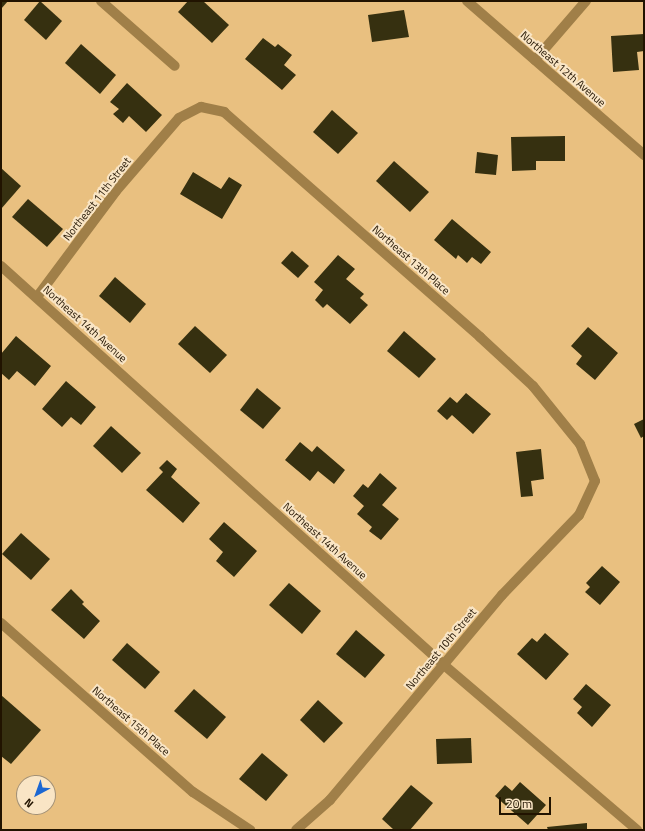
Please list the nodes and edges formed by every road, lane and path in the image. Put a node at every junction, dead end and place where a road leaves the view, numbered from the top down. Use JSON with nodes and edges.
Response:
{"nodes":[{"id":1,"x":101,"y":1,"type":"edge"},
{"id":2,"x":467,"y":1,"type":"edge"},
{"id":3,"x":586,"y":1,"type":"edge"},
{"id":4,"x":535,"y":60,"type":"junction"},
{"id":5,"x":175,"y":66,"type":"dead end"},
{"id":6,"x":179,"y":118,"type":"joint"},
{"id":7,"x":644,"y":155,"type":"edge"},
{"id":8,"x":1,"y":266,"type":"edge"},
{"id":9,"x":37,"y":297,"type":"junction"},
{"id":10,"x":594,"y":478,"type":"joint"},
{"id":11,"x":1,"y":623,"type":"edge"},
{"id":12,"x":444,"y":664,"type":"junction"},
{"id":13,"x":250,"y":830,"type":"edge"},
{"id":14,"x":296,"y":830,"type":"edge"},
{"id":15,"x":637,"y":830,"type":"edge"}],
"edges":[{"from":1,"to":5,"type":"street"},
{"from":2,"to":4,"type":"street","name":"Northeast 12th Avenue"},
{"from":3,"to":4,"type":"street"},
{"from":4,"to":7,"type":"street","name":"Northeast 12th Avenue"},
{"from":6,"to":9,"type":"street","name":"Northeast 11th Street"},
{"from":6,"to":10,"type":"street","name":"Northeast 13th Place"},
{"from":8,"to":9,"type":"street","name":"Northeast 14th Avenue"},
{"from":9,"to":12,"type":"street","name":"Northeast 14th Avenue"},
{"from":10,"to":12,"type":"street","name":"Northeast 10th Street"},
{"from":11,"to":13,"type":"street","name":"Northeast 15th Place"},
{"from":12,"to":14,"type":"street","name":"Northeast 10th Street"},
{"from":12,"to":15,"type":"street","name":"Northeast 14th Avenue"}]}
